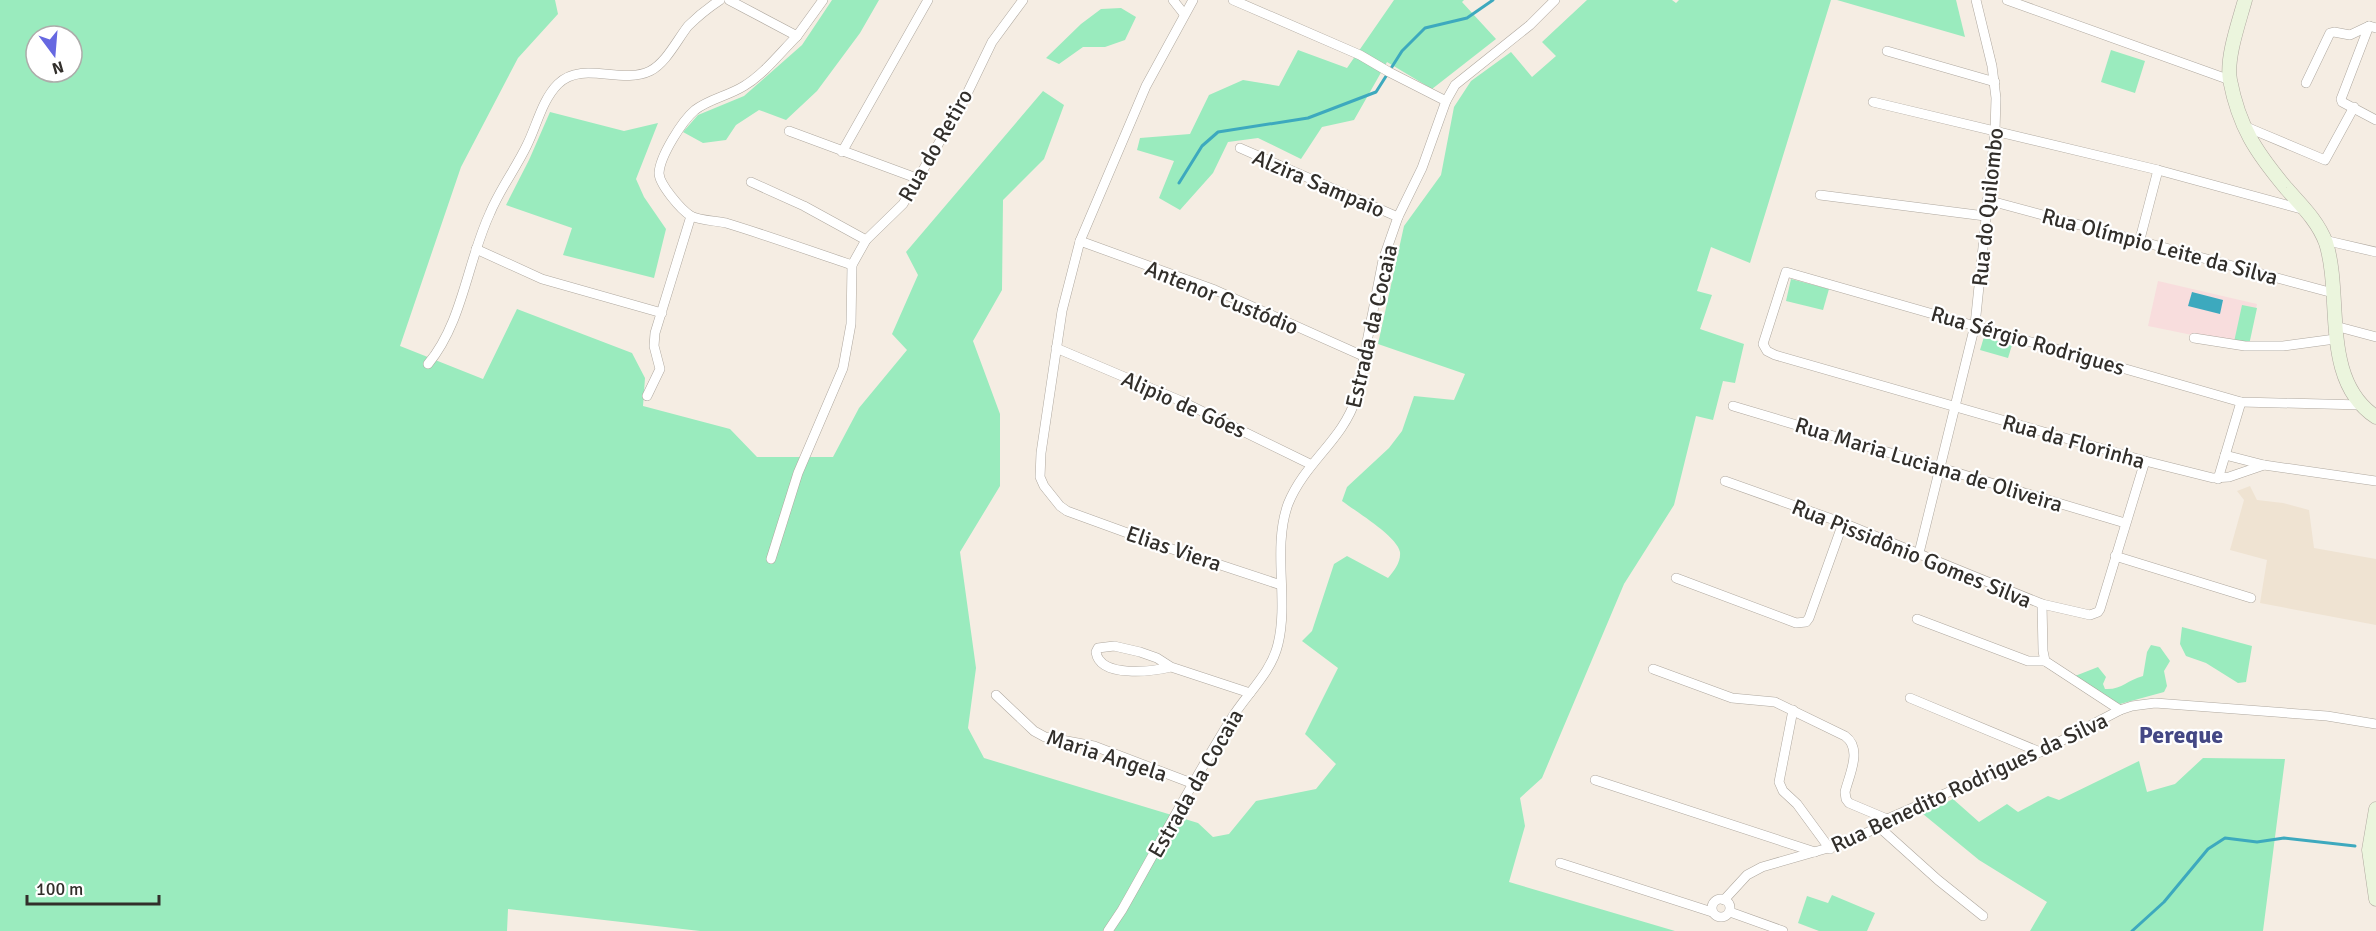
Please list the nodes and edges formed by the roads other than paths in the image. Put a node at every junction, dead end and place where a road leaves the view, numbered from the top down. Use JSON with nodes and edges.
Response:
{"nodes":[{"id":1,"x":720,"y":0,"type":"edge"},
{"id":2,"x":729,"y":0,"type":"edge"},
{"id":3,"x":823,"y":0,"type":"edge"},
{"id":4,"x":928,"y":0,"type":"edge"},
{"id":5,"x":1023,"y":0,"type":"edge"},
{"id":6,"x":1173,"y":0,"type":"edge"},
{"id":7,"x":1193,"y":0,"type":"edge"},
{"id":8,"x":1233,"y":0,"type":"edge"},
{"id":9,"x":1555,"y":0,"type":"edge"},
{"id":10,"x":1976,"y":0,"type":"edge"},
{"id":11,"x":2007,"y":0,"type":"edge"},
{"id":12,"x":2245,"y":0,"type":"edge"},
{"id":13,"x":1184,"y":14,"type":"junction"},
{"id":14,"x":2372,"y":27,"type":"edge"},
{"id":15,"x":797,"y":36,"type":"junction"},
{"id":16,"x":1887,"y":51,"type":"dead end"},
{"id":17,"x":2230,"y":80,"type":"junction"},
{"id":18,"x":1995,"y":82,"type":"junction"},
{"id":19,"x":2306,"y":83,"type":"dead end"},
{"id":20,"x":1446,"y":101,"type":"junction"},
{"id":21,"x":1873,"y":102,"type":"dead end"},
{"id":22,"x":2354,"y":107,"type":"junction"},
{"id":23,"x":2376,"y":120,"type":"edge"},
{"id":24,"x":2243,"y":125,"type":"junction"},
{"id":25,"x":789,"y":131,"type":"dead end"},
{"id":26,"x":1995,"y":131,"type":"junction"},
{"id":27,"x":1240,"y":148,"type":"dead end"},
{"id":28,"x":842,"y":152,"type":"junction"},
{"id":29,"x":2158,"y":170,"type":"junction"},
{"id":30,"x":919,"y":179,"type":"junction"},
{"id":31,"x":751,"y":182,"type":"dead end"},
{"id":32,"x":1820,"y":195,"type":"dead end"},
{"id":33,"x":1987,"y":200,"type":"junction"},
{"id":34,"x":2305,"y":210,"type":"junction"},
{"id":35,"x":691,"y":216,"type":"junction"},
{"id":36,"x":1986,"y":216,"type":"junction"},
{"id":37,"x":1398,"y":217,"type":"junction"},
{"id":38,"x":2139,"y":239,"type":"junction"},
{"id":39,"x":866,"y":240,"type":"junction"},
{"id":40,"x":2324,"y":240,"type":"junction"},
{"id":41,"x":1080,"y":241,"type":"junction"},
{"id":42,"x":476,"y":249,"type":"junction"},
{"id":43,"x":2376,"y":252,"type":"edge"},
{"id":44,"x":852,"y":265,"type":"junction"},
{"id":45,"x":2333,"y":293,"type":"junction"},
{"id":46,"x":662,"y":313,"type":"junction"},
{"id":47,"x":1975,"y":325,"type":"junction"},
{"id":48,"x":2335,"y":332,"type":"junction"},
{"id":49,"x":2376,"y":337,"type":"edge"},
{"id":50,"x":2194,"y":338,"type":"dead end"},
{"id":51,"x":1056,"y":348,"type":"junction"},
{"id":52,"x":1774,"y":355,"type":"joint"},
{"id":53,"x":1364,"y":356,"type":"junction"},
{"id":54,"x":428,"y":364,"type":"dead end"},
{"id":55,"x":647,"y":396,"type":"dead end"},
{"id":56,"x":2241,"y":402,"type":"junction"},
{"id":57,"x":2362,"y":405,"type":"junction"},
{"id":58,"x":1733,"y":406,"type":"dead end"},
{"id":59,"x":1955,"y":407,"type":"junction"},
{"id":60,"x":2376,"y":417,"type":"edge"},
{"id":61,"x":2225,"y":455,"type":"junction"},
{"id":62,"x":2145,"y":461,"type":"junction"},
{"id":63,"x":1311,"y":464,"type":"junction"},
{"id":64,"x":2264,"y":465,"type":"junction"},
{"id":65,"x":1941,"y":466,"type":"junction"},
{"id":66,"x":2218,"y":479,"type":"junction"},
{"id":67,"x":1725,"y":481,"type":"dead end"},
{"id":68,"x":2376,"y":481,"type":"edge"},
{"id":69,"x":2125,"y":522,"type":"junction"},
{"id":70,"x":1843,"y":523,"type":"junction"},
{"id":71,"x":1919,"y":553,"type":"junction"},
{"id":72,"x":2115,"y":556,"type":"junction"},
{"id":73,"x":771,"y":559,"type":"dead end"},
{"id":74,"x":1676,"y":578,"type":"dead end"},
{"id":75,"x":1281,"y":585,"type":"junction"},
{"id":76,"x":2251,"y":598,"type":"dead end"},
{"id":77,"x":2042,"y":604,"type":"junction"},
{"id":78,"x":1917,"y":619,"type":"dead end"},
{"id":79,"x":2045,"y":661,"type":"junction"},
{"id":80,"x":1172,"y":667,"type":"junction"},
{"id":81,"x":1653,"y":669,"type":"dead end"},
{"id":82,"x":1250,"y":693,"type":"junction"},
{"id":83,"x":996,"y":695,"type":"dead end"},
{"id":84,"x":1911,"y":698,"type":"dead end"},
{"id":85,"x":1793,"y":710,"type":"junction"},
{"id":86,"x":2120,"y":710,"type":"junction"},
{"id":87,"x":2376,"y":724,"type":"edge"},
{"id":88,"x":2040,"y":752,"type":"junction"},
{"id":89,"x":1595,"y":780,"type":"dead end"},
{"id":90,"x":1194,"y":784,"type":"junction"},
{"id":91,"x":2376,"y":809,"type":"edge"},
{"id":92,"x":1887,"y":819,"type":"junction"},
{"id":93,"x":1879,"y":827,"type":"junction"},
{"id":94,"x":1830,"y":849,"type":"junction"},
{"id":95,"x":1817,"y":853,"type":"junction"},
{"id":96,"x":1560,"y":863,"type":"dead end"},
{"id":97,"x":2376,"y":899,"type":"edge"},
{"id":98,"x":1725,"y":900,"type":"junction"},
{"id":99,"x":1712,"y":912,"type":"junction"},
{"id":100,"x":1730,"y":912,"type":"junction"},
{"id":101,"x":1983,"y":916,"type":"dead end"},
{"id":102,"x":1108,"y":931,"type":"edge"},
{"id":103,"x":1783,"y":931,"type":"edge"}],
"edges":[{"from":1,"to":42,"type":"street"},
{"from":2,"to":15,"type":"street"},
{"from":3,"to":15,"type":"street"},
{"from":4,"to":28,"type":"street"},
{"from":5,"to":30,"type":"street","name":"Rua do Retiro"},
{"from":6,"to":13,"type":"street"},
{"from":7,"to":13,"type":"street"},
{"from":8,"to":20,"type":"street"},
{"from":9,"to":20,"type":"street","name":"Estrada da Cocaia"},
{"from":10,"to":18,"type":"street","name":"Rua do Quilombo"},
{"from":11,"to":17,"type":"street"},
{"from":12,"to":17,"type":"main road"},
{"from":13,"to":41,"type":"street"},
{"from":14,"to":19,"type":"street"},
{"from":14,"to":22,"type":"street"},
{"from":15,"to":35,"type":"street"},
{"from":16,"to":18,"type":"street"},
{"from":17,"to":24,"type":"main road"},
{"from":18,"to":26,"type":"street","name":"Rua do Quilombo"},
{"from":20,"to":37,"type":"street","name":"Estrada da Cocaia"},
{"from":21,"to":26,"type":"street"},
{"from":22,"to":23,"type":"street"},
{"from":22,"to":24,"type":"street"},
{"from":24,"to":34,"type":"main road"},
{"from":25,"to":28,"type":"street"},
{"from":26,"to":29,"type":"street"},
{"from":26,"to":33,"type":"street","name":"Rua do Quilombo"},
{"from":27,"to":37,"type":"street","name":"Alzira Sampaio"},
{"from":28,"to":30,"type":"street"},
{"from":29,"to":34,"type":"street"},
{"from":29,"to":38,"type":"street"},
{"from":30,"to":39,"type":"street","name":"Rua do Retiro"},
{"from":31,"to":39,"type":"street"},
{"from":32,"to":36,"type":"street"},
{"from":33,"to":36,"type":"street","name":"Rua do Quilombo"},
{"from":33,"to":38,"type":"street","name":"Rua Olímpio Leite da Silva"},
{"from":34,"to":40,"type":"main road"},
{"from":35,"to":44,"type":"street"},
{"from":35,"to":46,"type":"street"},
{"from":36,"to":47,"type":"street","name":"Rua do Quilombo"},
{"from":37,"to":53,"type":"street","name":"Estrada da Cocaia"},
{"from":38,"to":45,"type":"street","name":"Rua Olímpio Leite da Silva"},
{"from":39,"to":44,"type":"street","name":"Rua do Retiro"},
{"from":40,"to":43,"type":"street"},
{"from":40,"to":45,"type":"main road"},
{"from":41,"to":51,"type":"street"},
{"from":41,"to":53,"type":"street","name":"Antenor Custódio"},
{"from":42,"to":46,"type":"street"},
{"from":42,"to":54,"type":"street"},
{"from":44,"to":73,"type":"street","name":"Rua do Retiro"},
{"from":45,"to":48,"type":"main road"},
{"from":46,"to":55,"type":"street"},
{"from":47,"to":52,"type":"street","name":"Rua Sérgio Rodrigues"},
{"from":47,"to":56,"type":"street","name":"Rua Sérgio Rodrigues"},
{"from":47,"to":59,"type":"street","name":"Rua do Quilombo"},
{"from":48,"to":49,"type":"street"},
{"from":48,"to":50,"type":"street"},
{"from":48,"to":57,"type":"main road"},
{"from":51,"to":63,"type":"street","name":"Alipio de Góes"},
{"from":51,"to":75,"type":"street"},
{"from":52,"to":59,"type":"street","name":"Rua da Florinha"},
{"from":53,"to":63,"type":"street","name":"Estrada da Cocaia"},
{"from":56,"to":57,"type":"street","name":"Rua Sérgio Rodrigues"},
{"from":56,"to":61,"type":"street"},
{"from":57,"to":60,"type":"main road"},
{"from":58,"to":65,"type":"street","name":"Rua Maria Luciana de Oliveira"},
{"from":59,"to":62,"type":"street","name":"Rua da Florinha"},
{"from":59,"to":65,"type":"street","name":"Rua do Quilombo"},
{"from":61,"to":64,"type":"street"},
{"from":61,"to":66,"type":"street"},
{"from":62,"to":66,"type":"street","name":"Rua da Florinha"},
{"from":62,"to":69,"type":"street"},
{"from":63,"to":75,"type":"street","name":"Estrada da Cocaia"},
{"from":64,"to":66,"type":"street"},
{"from":64,"to":68,"type":"street"},
{"from":65,"to":69,"type":"street","name":"Rua Maria Luciana de Oliveira"},
{"from":65,"to":71,"type":"street","name":"Rua do Quilombo"},
{"from":67,"to":70,"type":"street","name":"Rua Pissidônio Gomes Silva"},
{"from":69,"to":72,"type":"street"},
{"from":70,"to":71,"type":"street","name":"Rua Pissidônio Gomes Silva"},
{"from":70,"to":74,"type":"street"},
{"from":71,"to":77,"type":"street","name":"Rua Pissidônio Gomes Silva"},
{"from":72,"to":76,"type":"street"},
{"from":72,"to":77,"type":"street","name":"Rua Pissidônio Gomes Silva"},
{"from":75,"to":82,"type":"street","name":"Estrada da Cocaia"},
{"from":77,"to":79,"type":"street"},
{"from":78,"to":79,"type":"street"},
{"from":79,"to":86,"type":"street"},
{"from":80,"to":80,"type":"street"},
{"from":80,"to":82,"type":"street"},
{"from":81,"to":85,"type":"street"},
{"from":82,"to":90,"type":"street","name":"Estrada da Cocaia"},
{"from":83,"to":90,"type":"street","name":"Maria Angela"},
{"from":84,"to":88,"type":"street"},
{"from":85,"to":92,"type":"street"},
{"from":85,"to":94,"type":"street"},
{"from":86,"to":87,"type":"street","name":"Rua Benedito Rodrigues da Silva"},
{"from":86,"to":88,"type":"street","name":"Rua Benedito Rodrigues da Silva"},
{"from":88,"to":92,"type":"street","name":"Rua Benedito Rodrigues da Silva"},
{"from":89,"to":95,"type":"street"},
{"from":90,"to":102,"type":"street","name":"Estrada da Cocaia"},
{"from":91,"to":97,"type":"main road"},
{"from":92,"to":93,"type":"street","name":"Rua Benedito Rodrigues da Silva"},
{"from":93,"to":94,"type":"street","name":"Rua Benedito Rodrigues da Silva"},
{"from":93,"to":101,"type":"street"},
{"from":94,"to":95,"type":"street","name":"Rua Benedito Rodrigues da Silva"},
{"from":95,"to":98,"type":"street","name":"Rua Benedito Rodrigues da Silva"},
{"from":96,"to":99,"type":"street"},
{"from":98,"to":99,"type":"street"},
{"from":98,"to":100,"type":"street"},
{"from":99,"to":100,"type":"street"},
{"from":100,"to":103,"type":"street"}]}
